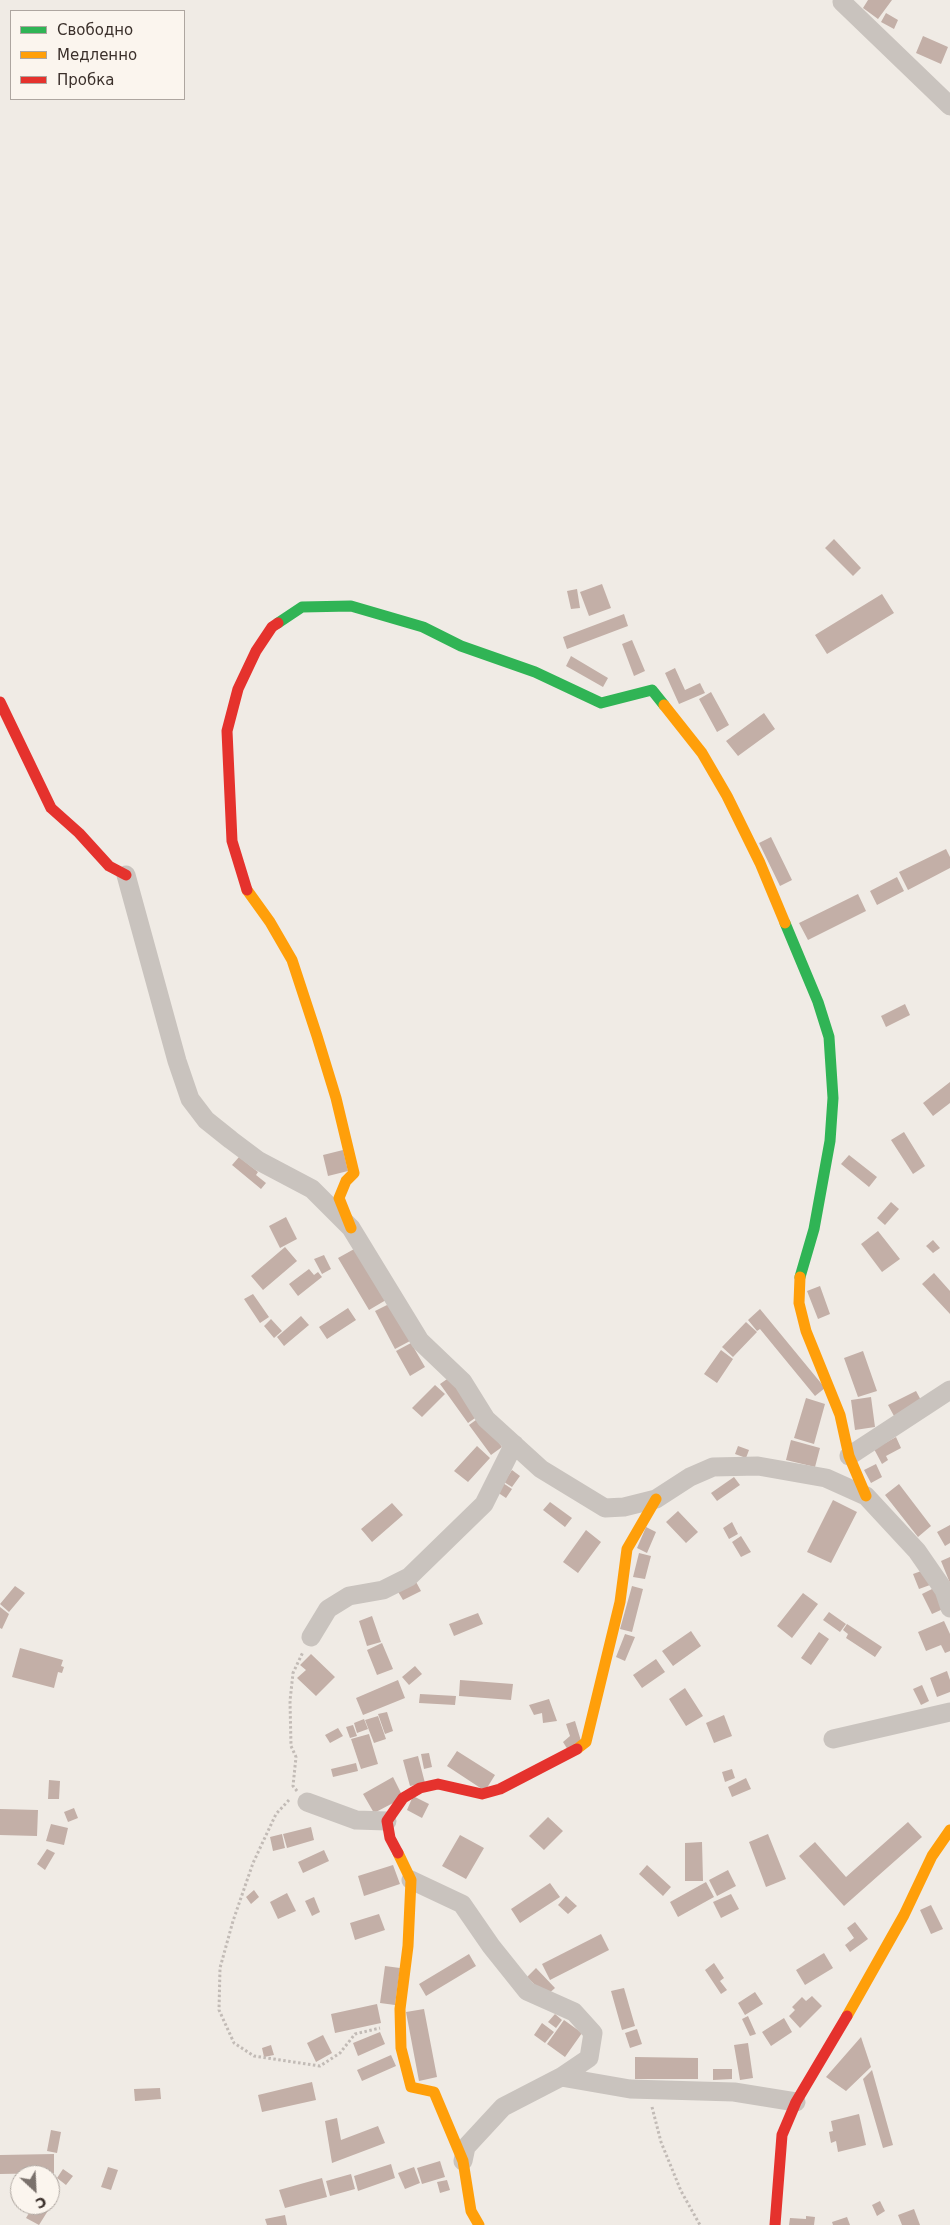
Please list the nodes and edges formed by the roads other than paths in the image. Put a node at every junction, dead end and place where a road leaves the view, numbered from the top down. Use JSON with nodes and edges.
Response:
{"nodes":[{"id":1,"x":842,"y":2,"type":"dead end"},
{"id":2,"x":950,"y":106,"type":"edge"},
{"id":3,"x":0,"y":702,"type":"edge"},
{"id":4,"x":126,"y":875,"type":"joint"},
{"id":5,"x":351,"y":1228,"type":"junction"},
{"id":6,"x":950,"y":1390,"type":"edge"},
{"id":7,"x":514,"y":1444,"type":"junction"},
{"id":8,"x":850,"y":1456,"type":"junction"},
{"id":9,"x":866,"y":1496,"type":"junction"},
{"id":10,"x":656,"y":1499,"type":"junction"},
{"id":11,"x":950,"y":1608,"type":"edge"},
{"id":12,"x":311,"y":1637,"type":"road end"},
{"id":13,"x":950,"y":1712,"type":"edge"},
{"id":14,"x":833,"y":1740,"type":"dead end"},
{"id":15,"x":307,"y":1802,"type":"road end"},
{"id":16,"x":387,"y":1821,"type":"junction"},
{"id":17,"x":950,"y":1830,"type":"edge"},
{"id":18,"x":411,"y":1880,"type":"junction"},
{"id":19,"x":561,"y":2077,"type":"junction"},
{"id":20,"x":796,"y":2102,"type":"junction"},
{"id":21,"x":463,"y":2161,"type":"junction"},
{"id":22,"x":479,"y":2225,"type":"edge"},
{"id":23,"x":775,"y":2225,"type":"edge"}],
"edges":[{"from":1,"to":2,"type":"street"},
{"from":3,"to":4,"type":"street"},
{"from":4,"to":5,"type":"street"},
{"from":5,"to":7,"type":"street"},
{"from":5,"to":8,"type":"street"},
{"from":6,"to":8,"type":"street"},
{"from":7,"to":10,"type":"street"},
{"from":7,"to":12,"type":"street"},
{"from":8,"to":9,"type":"street"},
{"from":9,"to":10,"type":"street"},
{"from":9,"to":11,"type":"street"},
{"from":10,"to":16,"type":"street"},
{"from":13,"to":14,"type":"street"},
{"from":15,"to":16,"type":"street"},
{"from":16,"to":18,"type":"street"},
{"from":17,"to":20,"type":"street"},
{"from":18,"to":19,"type":"street"},
{"from":18,"to":21,"type":"street"},
{"from":19,"to":20,"type":"street"},
{"from":19,"to":21,"type":"street"},
{"from":20,"to":23,"type":"street"},
{"from":21,"to":22,"type":"street"}]}
